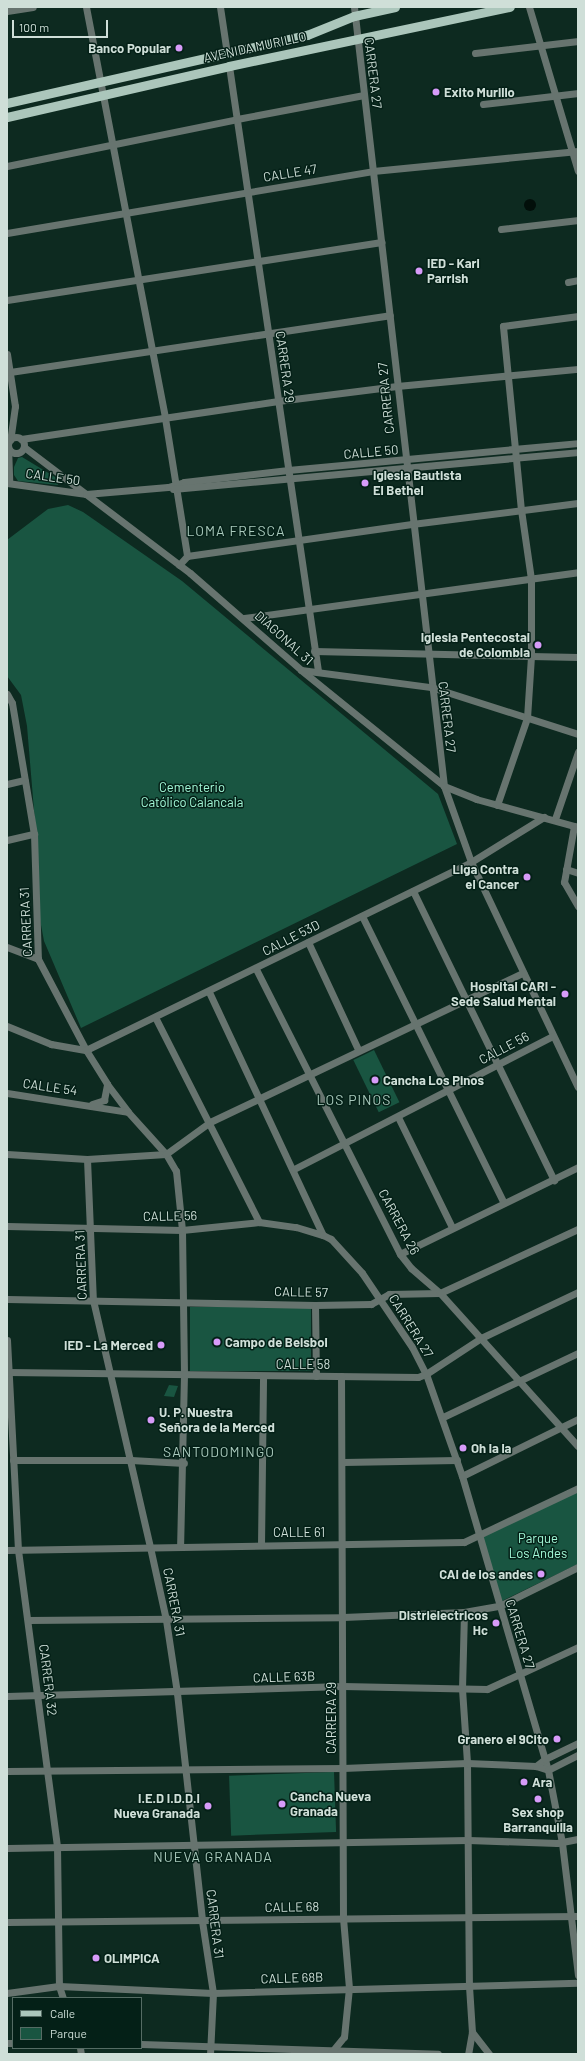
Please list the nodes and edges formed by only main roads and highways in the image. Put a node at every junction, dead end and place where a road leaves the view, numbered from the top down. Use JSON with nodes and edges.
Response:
{"nodes":[{"id":1,"x":395,"y":7,"type":"edge"},
{"id":2,"x":510,"y":7,"type":"edge"},
{"id":3,"x":354,"y":12,"type":"edge"},
{"id":4,"x":7,"y":103,"type":"edge"},
{"id":5,"x":7,"y":117,"type":"edge"}],
"edges":[{"from":1,"to":3,"type":"main road","name":"AVENIDA MURILLO"},
{"from":2,"to":5,"type":"main road","name":"AVENIDA MURILLO"},
{"from":3,"to":4,"type":"main road","name":"AVENIDA MURILLO"}]}
